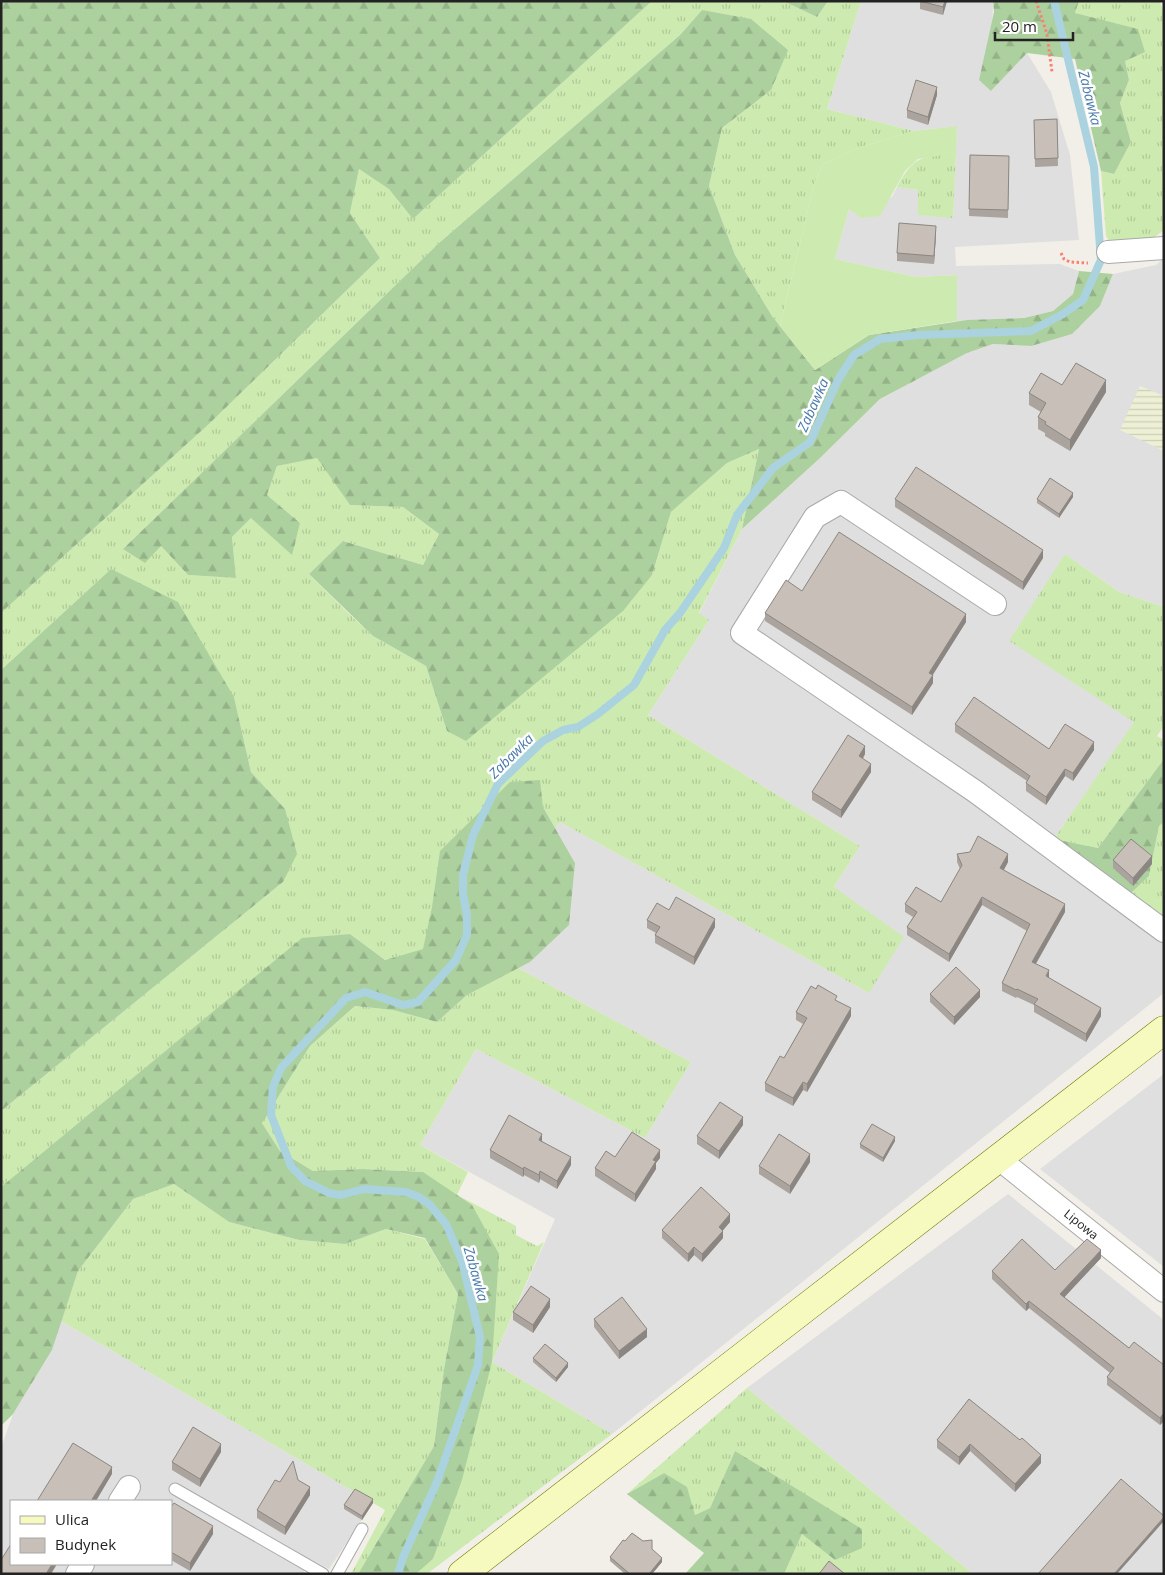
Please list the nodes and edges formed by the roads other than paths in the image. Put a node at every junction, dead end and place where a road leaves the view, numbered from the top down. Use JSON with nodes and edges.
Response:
{"nodes":[{"id":1,"x":1164,"y":248,"type":"edge"},
{"id":2,"x":1100,"y":252,"type":"dead end"},
{"id":3,"x":995,"y":604,"type":"dead end"},
{"id":4,"x":1164,"y":931,"type":"edge"},
{"id":5,"x":1164,"y":1030,"type":"edge"},
{"id":6,"x":999,"y":1158,"type":"junction"},
{"id":7,"x":1164,"y":1291,"type":"edge"},
{"id":8,"x":175,"y":1489,"type":"dead end"},
{"id":9,"x":362,"y":1529,"type":"dead end"},
{"id":10,"x":323,"y":1574,"type":"edge"},
{"id":11,"x":336,"y":1574,"type":"edge"},
{"id":12,"x":462,"y":1574,"type":"edge"}],
"edges":[{"from":1,"to":2,"type":"street"},
{"from":3,"to":4,"type":"street"},
{"from":5,"to":6,"type":"main road"},
{"from":6,"to":7,"type":"street","name":"Lipowa"},
{"from":6,"to":12,"type":"main road"},
{"from":8,"to":10,"type":"lane"},
{"from":9,"to":11,"type":"lane"}]}
